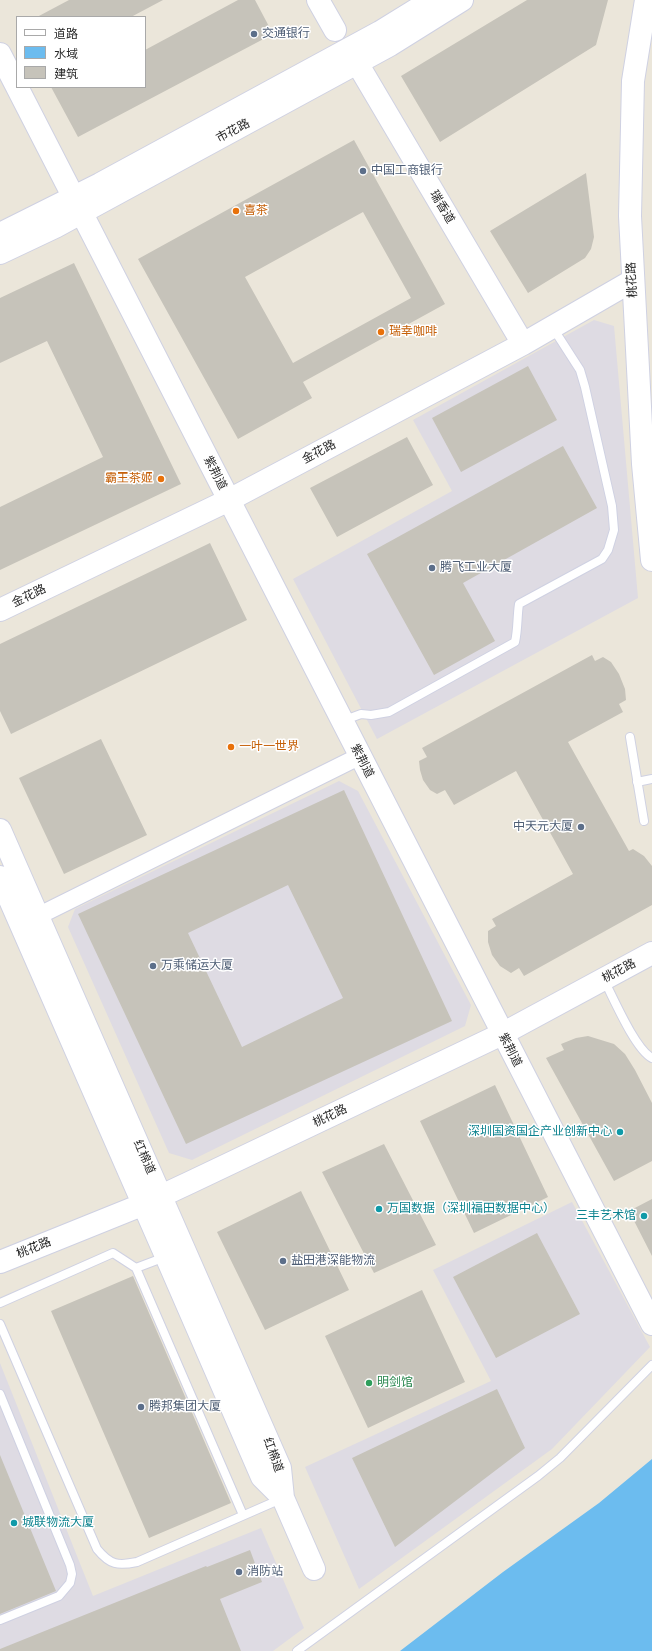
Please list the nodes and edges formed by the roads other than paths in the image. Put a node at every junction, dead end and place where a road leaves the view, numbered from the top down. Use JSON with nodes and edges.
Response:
{"nodes":[{"id":1,"x":318,"y":0,"type":"edge"},
{"id":2,"x":432,"y":0,"type":"edge"},
{"id":3,"x":462,"y":0,"type":"edge"},
{"id":4,"x":646,"y":0,"type":"edge"},
{"id":5,"x":335,"y":30,"type":"dead end"},
{"id":6,"x":0,"y":54,"type":"edge"},
{"id":7,"x":353,"y":57,"type":"junction"},
{"id":8,"x":16,"y":85,"type":"edge"},
{"id":9,"x":18,"y":88,"type":"edge"},
{"id":10,"x":78,"y":205,"type":"junction"},
{"id":11,"x":0,"y":234,"type":"edge"},
{"id":12,"x":0,"y":253,"type":"edge"},
{"id":13,"x":632,"y":282,"type":"junction"},
{"id":14,"x":553,"y":327,"type":"junction"},
{"id":15,"x":523,"y":344,"type":"junction"},
{"id":16,"x":229,"y":500,"type":"junction"},
{"id":17,"x":652,"y":560,"type":"edge"},
{"id":18,"x":0,"y":610,"type":"edge"},
{"id":19,"x":342,"y":721,"type":"junction"},
{"id":20,"x":630,"y":737,"type":"dead end"},
{"id":21,"x":360,"y":756,"type":"junction"},
{"id":22,"x":652,"y":779,"type":"edge"},
{"id":23,"x":637,"y":782,"type":"junction"},
{"id":24,"x":644,"y":821,"type":"dead end"},
{"id":25,"x":0,"y":830,"type":"edge"},
{"id":26,"x":0,"y":877,"type":"edge"},
{"id":27,"x":29,"y":920,"type":"junction"},
{"id":28,"x":652,"y":953,"type":"edge"},
{"id":29,"x":604,"y":979,"type":"junction"},
{"id":30,"x":502,"y":1034,"type":"junction"},
{"id":31,"x":652,"y":1058,"type":"edge"},
{"id":32,"x":152,"y":1200,"type":"junction"},
{"id":33,"x":166,"y":1256,"type":"junction"},
{"id":34,"x":0,"y":1262,"type":"edge"},
{"id":35,"x":136,"y":1268,"type":"junction"},
{"id":36,"x":0,"y":1303,"type":"edge"},
{"id":37,"x":0,"y":1324,"type":"edge"},
{"id":38,"x":652,"y":1324,"type":"edge"},
{"id":39,"x":652,"y":1365,"type":"edge"},
{"id":40,"x":0,"y":1394,"type":"edge"},
{"id":41,"x":283,"y":1498,"type":"junction"},
{"id":42,"x":243,"y":1515,"type":"junction"},
{"id":43,"x":314,"y":1569,"type":"dead end"},
{"id":44,"x":0,"y":1620,"type":"edge"},
{"id":45,"x":297,"y":1651,"type":"edge"}],
"edges":[{"from":1,"to":5,"type":"main road"},
{"from":2,"to":7,"type":"main road","name":"市花路"},
{"from":3,"to":7,"type":"main road","name":"市花路"},
{"from":4,"to":13,"type":"main road","name":"桃花路"},
{"from":6,"to":8,"type":"main road","name":"紫荆道"},
{"from":7,"to":10,"type":"main road","name":"市花路"},
{"from":7,"to":15,"type":"main road","name":"瑞香道"},
{"from":9,"to":10,"type":"main road","name":"紫荆道"},
{"from":10,"to":11,"type":"main road","name":"市花路"},
{"from":10,"to":12,"type":"main road","name":"市花路"},
{"from":10,"to":16,"type":"main road","name":"紫荆道"},
{"from":13,"to":14,"type":"main road","name":"金花路"},
{"from":13,"to":17,"type":"main road","name":"桃花路"},
{"from":14,"to":15,"type":"main road","name":"金花路"},
{"from":14,"to":19,"type":"lane"},
{"from":15,"to":16,"type":"main road","name":"金花路"},
{"from":16,"to":18,"type":"main road","name":"金花路"},
{"from":16,"to":19,"type":"main road","name":"紫荆道"},
{"from":19,"to":21,"type":"main road","name":"紫荆道"},
{"from":20,"to":23,"type":"lane"},
{"from":21,"to":27,"type":"street"},
{"from":21,"to":30,"type":"main road","name":"紫荆道"},
{"from":22,"to":23,"type":"lane"},
{"from":23,"to":24,"type":"lane"},
{"from":25,"to":27,"type":"main road","name":"红棉道"},
{"from":26,"to":27,"type":"main road","name":"红棉道"},
{"from":27,"to":32,"type":"main road","name":"红棉道"},
{"from":28,"to":29,"type":"main road","name":"桃花路"},
{"from":29,"to":30,"type":"main road","name":"桃花路"},
{"from":29,"to":31,"type":"lane"},
{"from":30,"to":32,"type":"main road","name":"桃花路"},
{"from":30,"to":38,"type":"main road","name":"紫荆道"},
{"from":32,"to":33,"type":"main road","name":"红棉道"},
{"from":32,"to":34,"type":"main road","name":"桃花路"},
{"from":32,"to":41,"type":"main road","name":"红棉道"},
{"from":33,"to":35,"type":"lane"},
{"from":33,"to":41,"type":"main road","name":"红棉道"},
{"from":35,"to":36,"type":"lane"},
{"from":35,"to":42,"type":"lane"},
{"from":37,"to":42,"type":"lane"},
{"from":39,"to":45,"type":"lane"},
{"from":40,"to":44,"type":"lane"},
{"from":41,"to":42,"type":"lane"},
{"from":41,"to":43,"type":"main road"}]}
